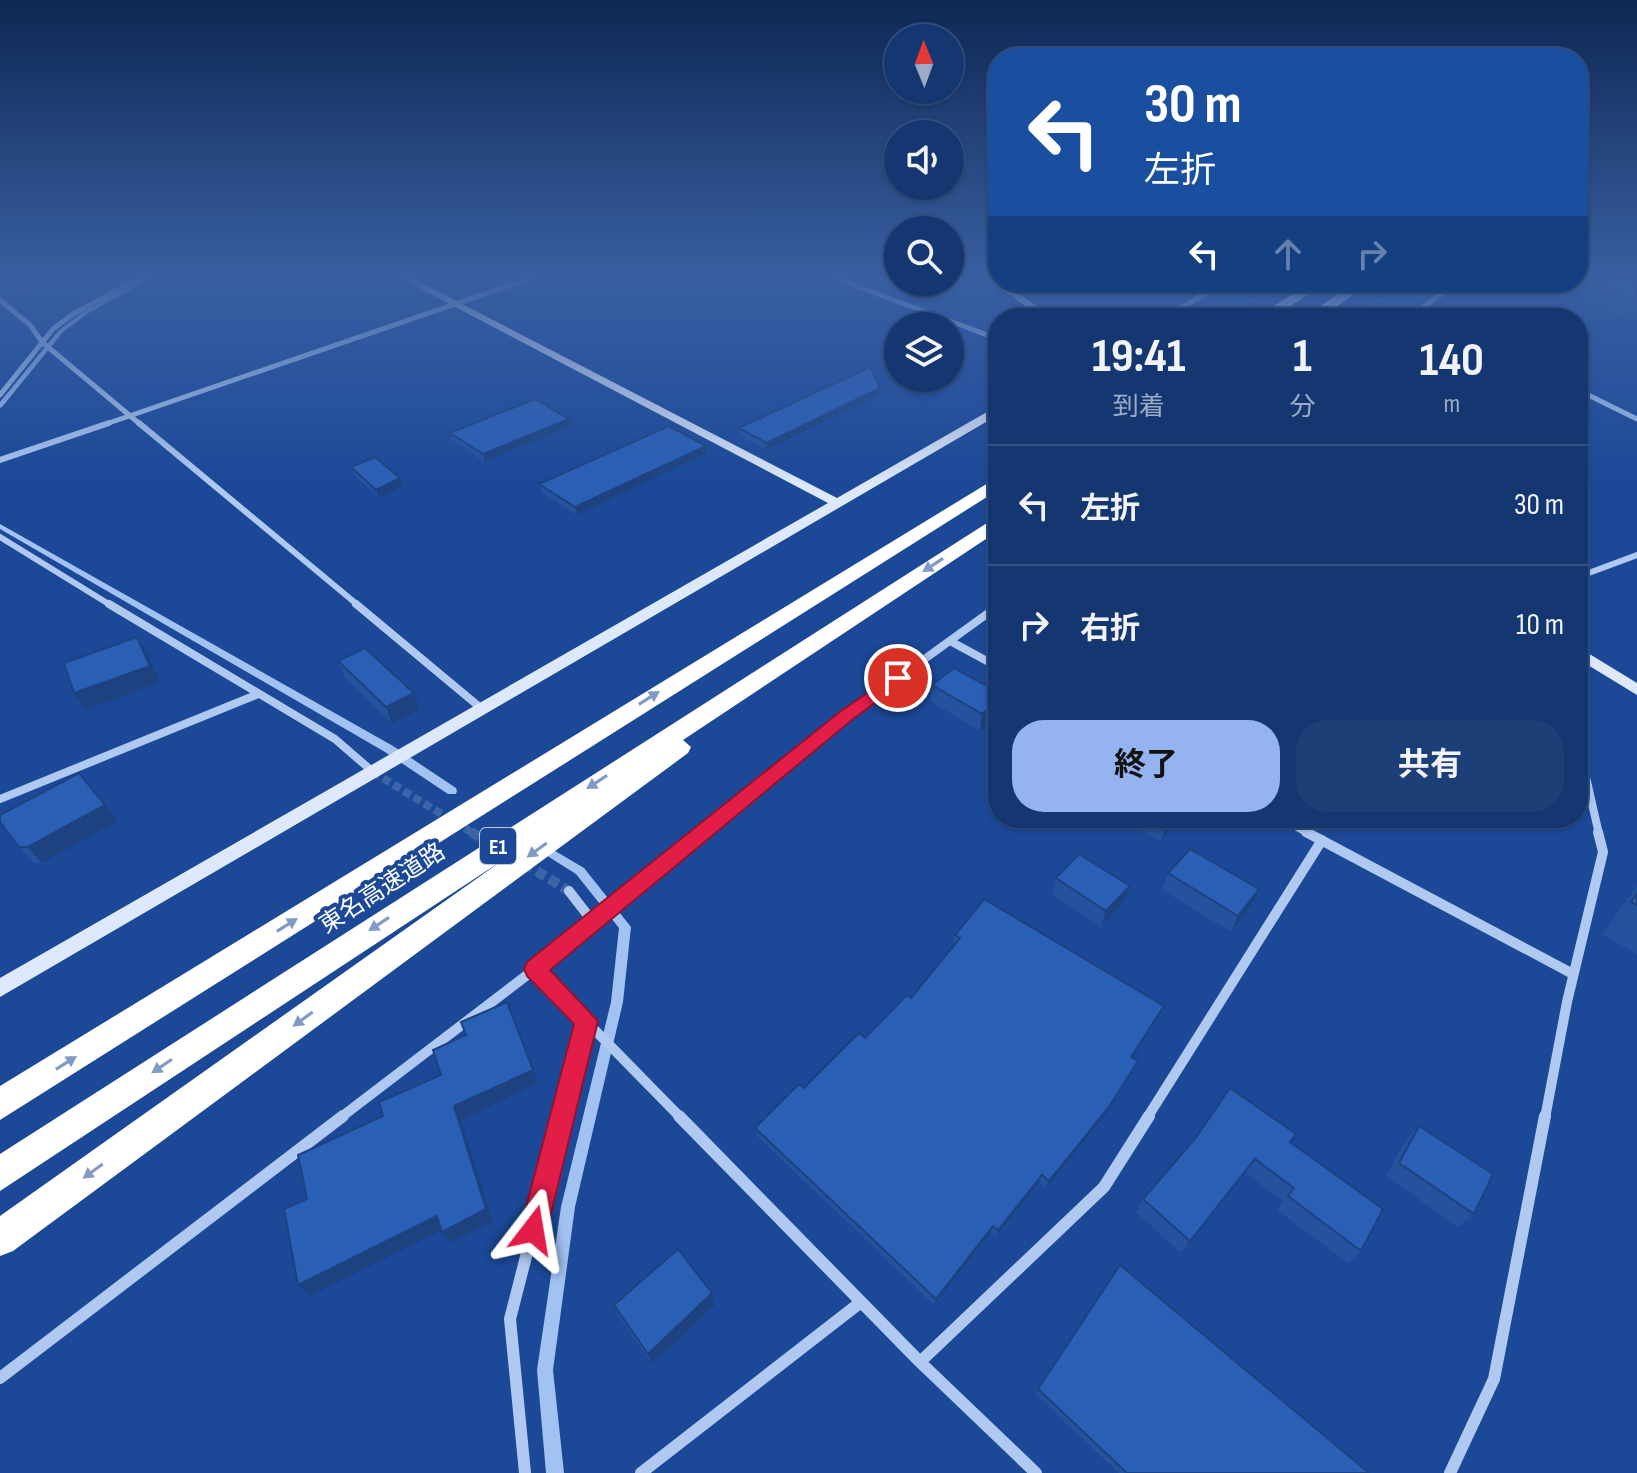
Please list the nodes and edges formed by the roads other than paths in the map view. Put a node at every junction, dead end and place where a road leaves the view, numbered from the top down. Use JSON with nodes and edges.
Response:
{"nodes":[{"id":1,"x":39,"y":347,"type":"edge"},
{"id":2,"x":49,"y":347,"type":"edge"},
{"id":3,"x":331,"y":347,"type":"edge"},
{"id":4,"x":537,"y":347,"type":"edge"},
{"id":5,"x":0,"y":395,"type":"edge"},
{"id":6,"x":1588,"y":395,"type":"edge"},
{"id":7,"x":131,"y":416,"type":"junction"},
{"id":8,"x":988,"y":416,"type":"edge"},
{"id":9,"x":1637,"y":419,"type":"edge"},
{"id":10,"x":0,"y":460,"type":"edge"},
{"id":11,"x":988,"y":488,"type":"edge"},
{"id":12,"x":836,"y":502,"type":"junction"},
{"id":13,"x":988,"y":529,"type":"edge"},
{"id":14,"x":0,"y":537,"type":"edge"},
{"id":15,"x":1637,"y":555,"type":"edge"},
{"id":16,"x":1588,"y":573,"type":"edge"},
{"id":17,"x":871,"y":605,"type":"junction"},
{"id":18,"x":988,"y":613,"type":"edge"},
{"id":19,"x":950,"y":641,"type":"junction"},
{"id":20,"x":1588,"y":658,"type":"edge"},
{"id":21,"x":988,"y":662,"type":"edge"},
{"id":22,"x":1637,"y":690,"type":"edge"},
{"id":23,"x":256,"y":695,"type":"junction"},
{"id":24,"x":482,"y":709,"type":"junction"},
{"id":25,"x":376,"y":769,"type":"junction"},
{"id":26,"x":1588,"y":786,"type":"edge"},
{"id":27,"x":0,"y":799,"type":"edge"},
{"id":28,"x":1300,"y":828,"type":"edge"},
{"id":29,"x":1322,"y":840,"type":"junction"},
{"id":30,"x":569,"y":891,"type":"tunnel mouth"},
{"id":31,"x":594,"y":921,"type":"junction"},
{"id":32,"x":535,"y":969,"type":"junction"},
{"id":33,"x":1573,"y":974,"type":"junction"},
{"id":34,"x":0,"y":988,"type":"edge"},
{"id":35,"x":587,"y":1022,"type":"junction"},
{"id":36,"x":0,"y":1104,"type":"edge"},
{"id":37,"x":0,"y":1174,"type":"edge"},
{"id":38,"x":0,"y":1238,"type":"edge"},
{"id":39,"x":861,"y":1302,"type":"junction"},
{"id":40,"x":920,"y":1362,"type":"junction"},
{"id":41,"x":0,"y":1378,"type":"edge"},
{"id":42,"x":525,"y":1473,"type":"edge"},
{"id":43,"x":641,"y":1473,"type":"edge"},
{"id":44,"x":1036,"y":1473,"type":"edge"},
{"id":45,"x":1450,"y":1473,"type":"edge"}],
"edges":[{"from":1,"to":5,"type":"street"},
{"from":2,"to":7,"type":"street"},
{"from":3,"to":7,"type":"street"},
{"from":4,"to":12,"type":"street"},
{"from":6,"to":9,"type":"street"},
{"from":7,"to":10,"type":"street"},
{"from":7,"to":24,"type":"street"},
{"from":8,"to":12,"type":"street"},
{"from":36,"to":11,"type":"highway","name":"東名高速道路","number":"E1","one_way":true},
{"from":12,"to":24,"type":"street"},
{"from":13,"to":17,"type":"highway","name":"東名高速道路","number":"E1","one_way":true},
{"from":14,"to":23,"type":"street"},
{"from":15,"to":16,"type":"street"},
{"from":17,"to":37,"type":"highway","name":"東名高速道路","number":"E1","one_way":true},
{"from":17,"to":38,"type":"highway","one_way":true},
{"from":18,"to":19,"type":"street"},
{"from":19,"to":21,"type":"street"},
{"from":19,"to":31,"type":"street"},
{"from":20,"to":22,"type":"street"},
{"from":23,"to":25,"type":"street"},
{"from":23,"to":27,"type":"street"},
{"from":24,"to":25,"type":"street"},
{"from":25,"to":34,"type":"street"},
{"from":26,"to":33,"type":"street"},
{"from":28,"to":29,"type":"street"},
{"from":29,"to":33,"type":"street"},
{"from":29,"to":40,"type":"street"},
{"from":30,"to":31,"type":"street"},
{"from":31,"to":32,"type":"street"},
{"from":32,"to":35,"type":"street"},
{"from":32,"to":41,"type":"street"},
{"from":33,"to":45,"type":"street"},
{"from":35,"to":39,"type":"street"},
{"from":35,"to":42,"type":"street"},
{"from":39,"to":40,"type":"street"},
{"from":39,"to":43,"type":"street"},
{"from":40,"to":44,"type":"street"}]}
